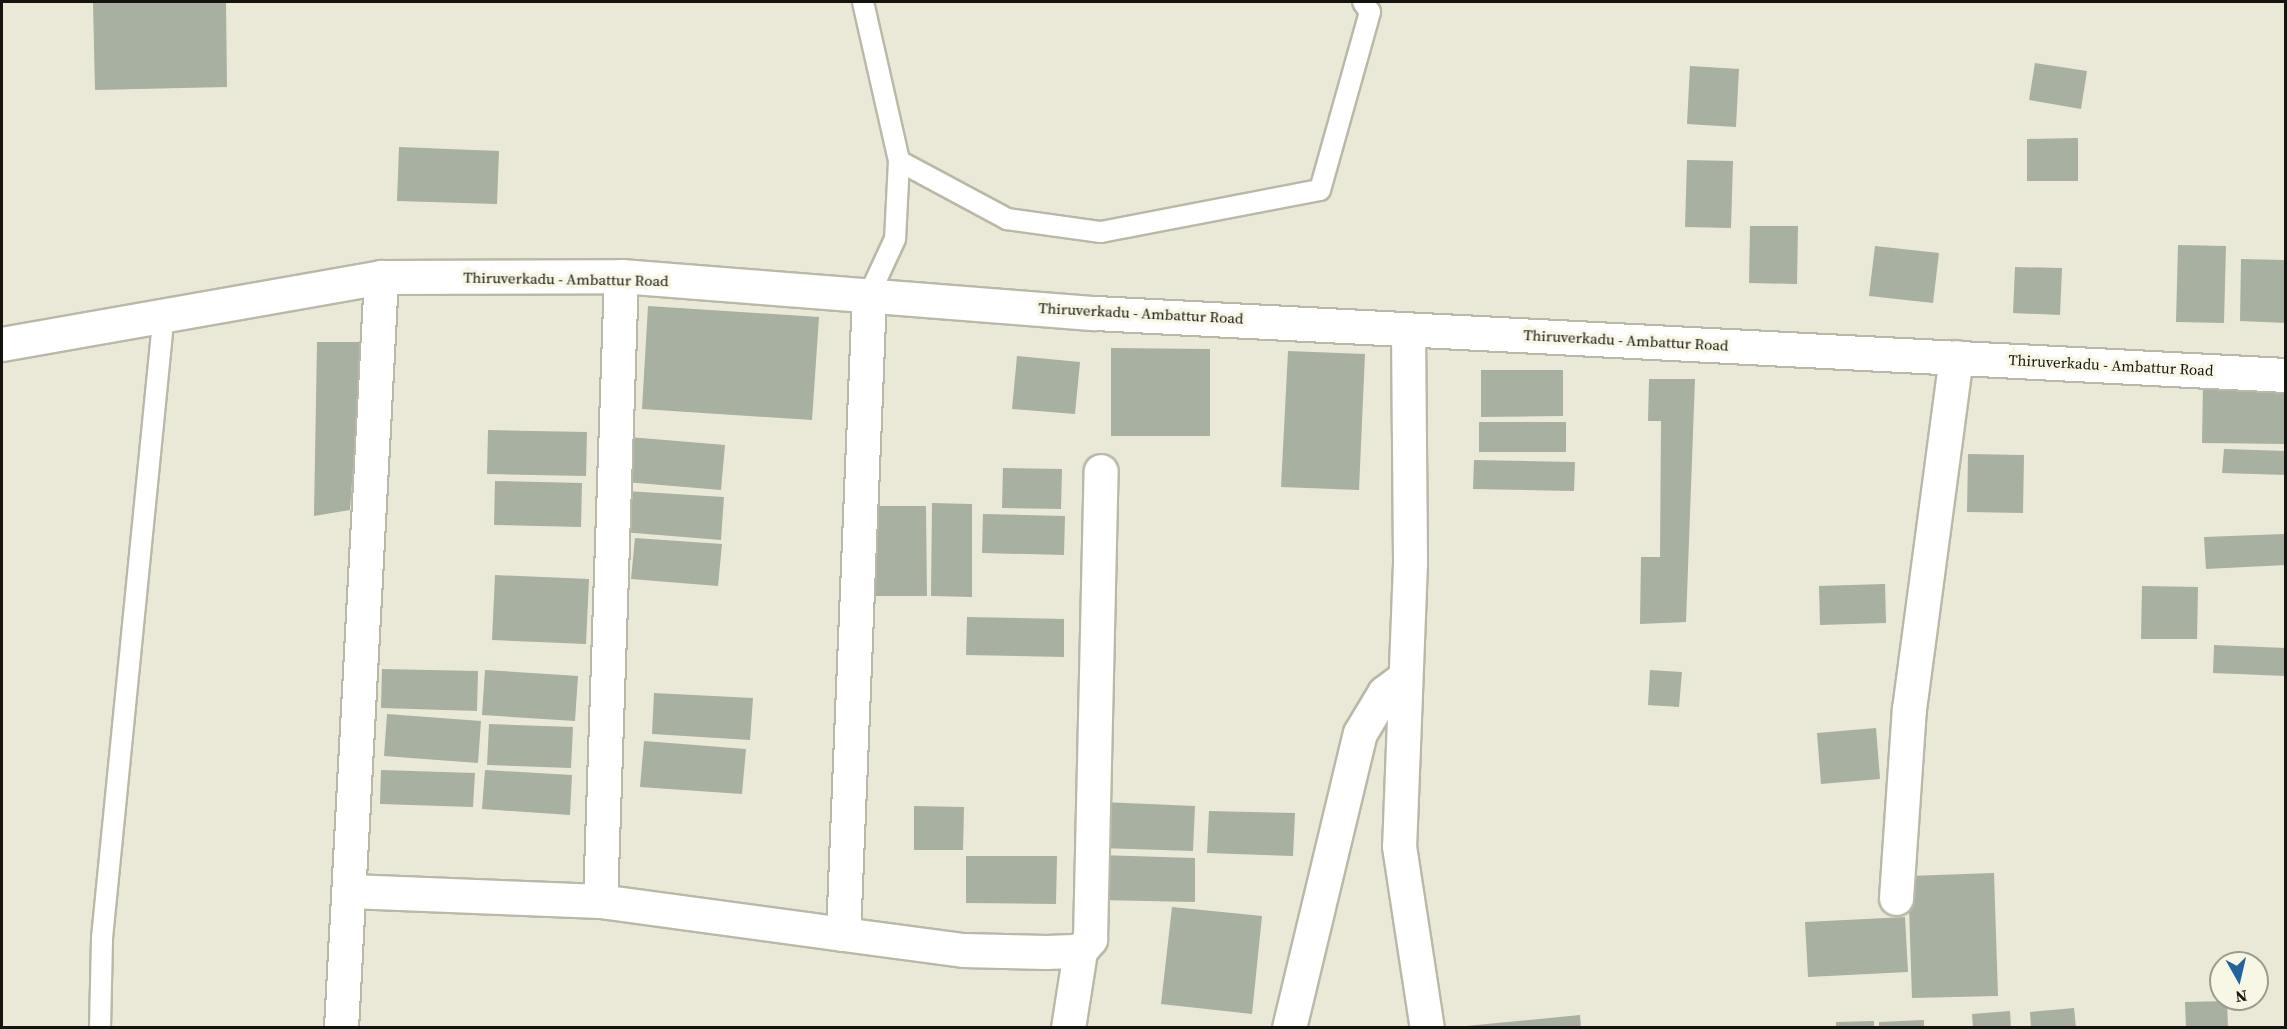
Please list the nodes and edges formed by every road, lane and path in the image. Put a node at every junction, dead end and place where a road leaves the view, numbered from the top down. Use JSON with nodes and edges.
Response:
{"nodes":[{"id":1,"x":863,"y":2,"type":"edge"},
{"id":2,"x":1363,"y":2,"type":"edge"},
{"id":3,"x":899,"y":161,"type":"junction"},
{"id":4,"x":621,"y":276,"type":"junction"},
{"id":5,"x":381,"y":277,"type":"junction"},
{"id":6,"x":870,"y":295,"type":"junction"},
{"id":7,"x":164,"y":312,"type":"junction"},
{"id":8,"x":1408,"y":329,"type":"junction"},
{"id":9,"x":2,"y":344,"type":"edge"},
{"id":10,"x":1956,"y":357,"type":"junction"},
{"id":11,"x":2286,"y":375,"type":"edge"},
{"id":12,"x":1101,"y":471,"type":"dead end"},
{"id":13,"x":1405,"y":677,"type":"junction"},
{"id":14,"x":351,"y":891,"type":"junction"},
{"id":15,"x":1896,"y":898,"type":"dead end"},
{"id":16,"x":600,"y":901,"type":"junction"},
{"id":17,"x":843,"y":934,"type":"junction"},
{"id":18,"x":1080,"y":951,"type":"junction"},
{"id":19,"x":100,"y":1028,"type":"edge"},
{"id":20,"x":341,"y":1028,"type":"edge"},
{"id":21,"x":1068,"y":1028,"type":"edge"},
{"id":22,"x":1289,"y":1028,"type":"edge"},
{"id":23,"x":1427,"y":1028,"type":"edge"}],
"edges":[{"from":1,"to":3,"type":"lane"},
{"from":2,"to":3,"type":"lane"},
{"from":3,"to":6,"type":"lane"},
{"from":4,"to":5,"type":"street","name":"Thiruverkadu - Ambattur Road"},
{"from":4,"to":6,"type":"street","name":"Thiruverkadu - Ambattur Road"},
{"from":4,"to":16,"type":"street"},
{"from":5,"to":7,"type":"street","name":"Thiruverkadu - Ambattur Road"},
{"from":5,"to":14,"type":"street"},
{"from":6,"to":8,"type":"street","name":"Thiruverkadu - Ambattur Road"},
{"from":6,"to":17,"type":"street"},
{"from":7,"to":9,"type":"street","name":"Thiruverkadu - Ambattur Road"},
{"from":7,"to":19,"type":"lane"},
{"from":8,"to":10,"type":"street","name":"Thiruverkadu - Ambattur Road"},
{"from":8,"to":13,"type":"street"},
{"from":10,"to":11,"type":"street","name":"Thiruverkadu - Ambattur Road"},
{"from":10,"to":15,"type":"street"},
{"from":12,"to":18,"type":"street"},
{"from":13,"to":22,"type":"street"},
{"from":13,"to":23,"type":"street"},
{"from":14,"to":16,"type":"street"},
{"from":14,"to":20,"type":"street"},
{"from":16,"to":17,"type":"street"},
{"from":17,"to":18,"type":"street"},
{"from":18,"to":21,"type":"street"}]}
